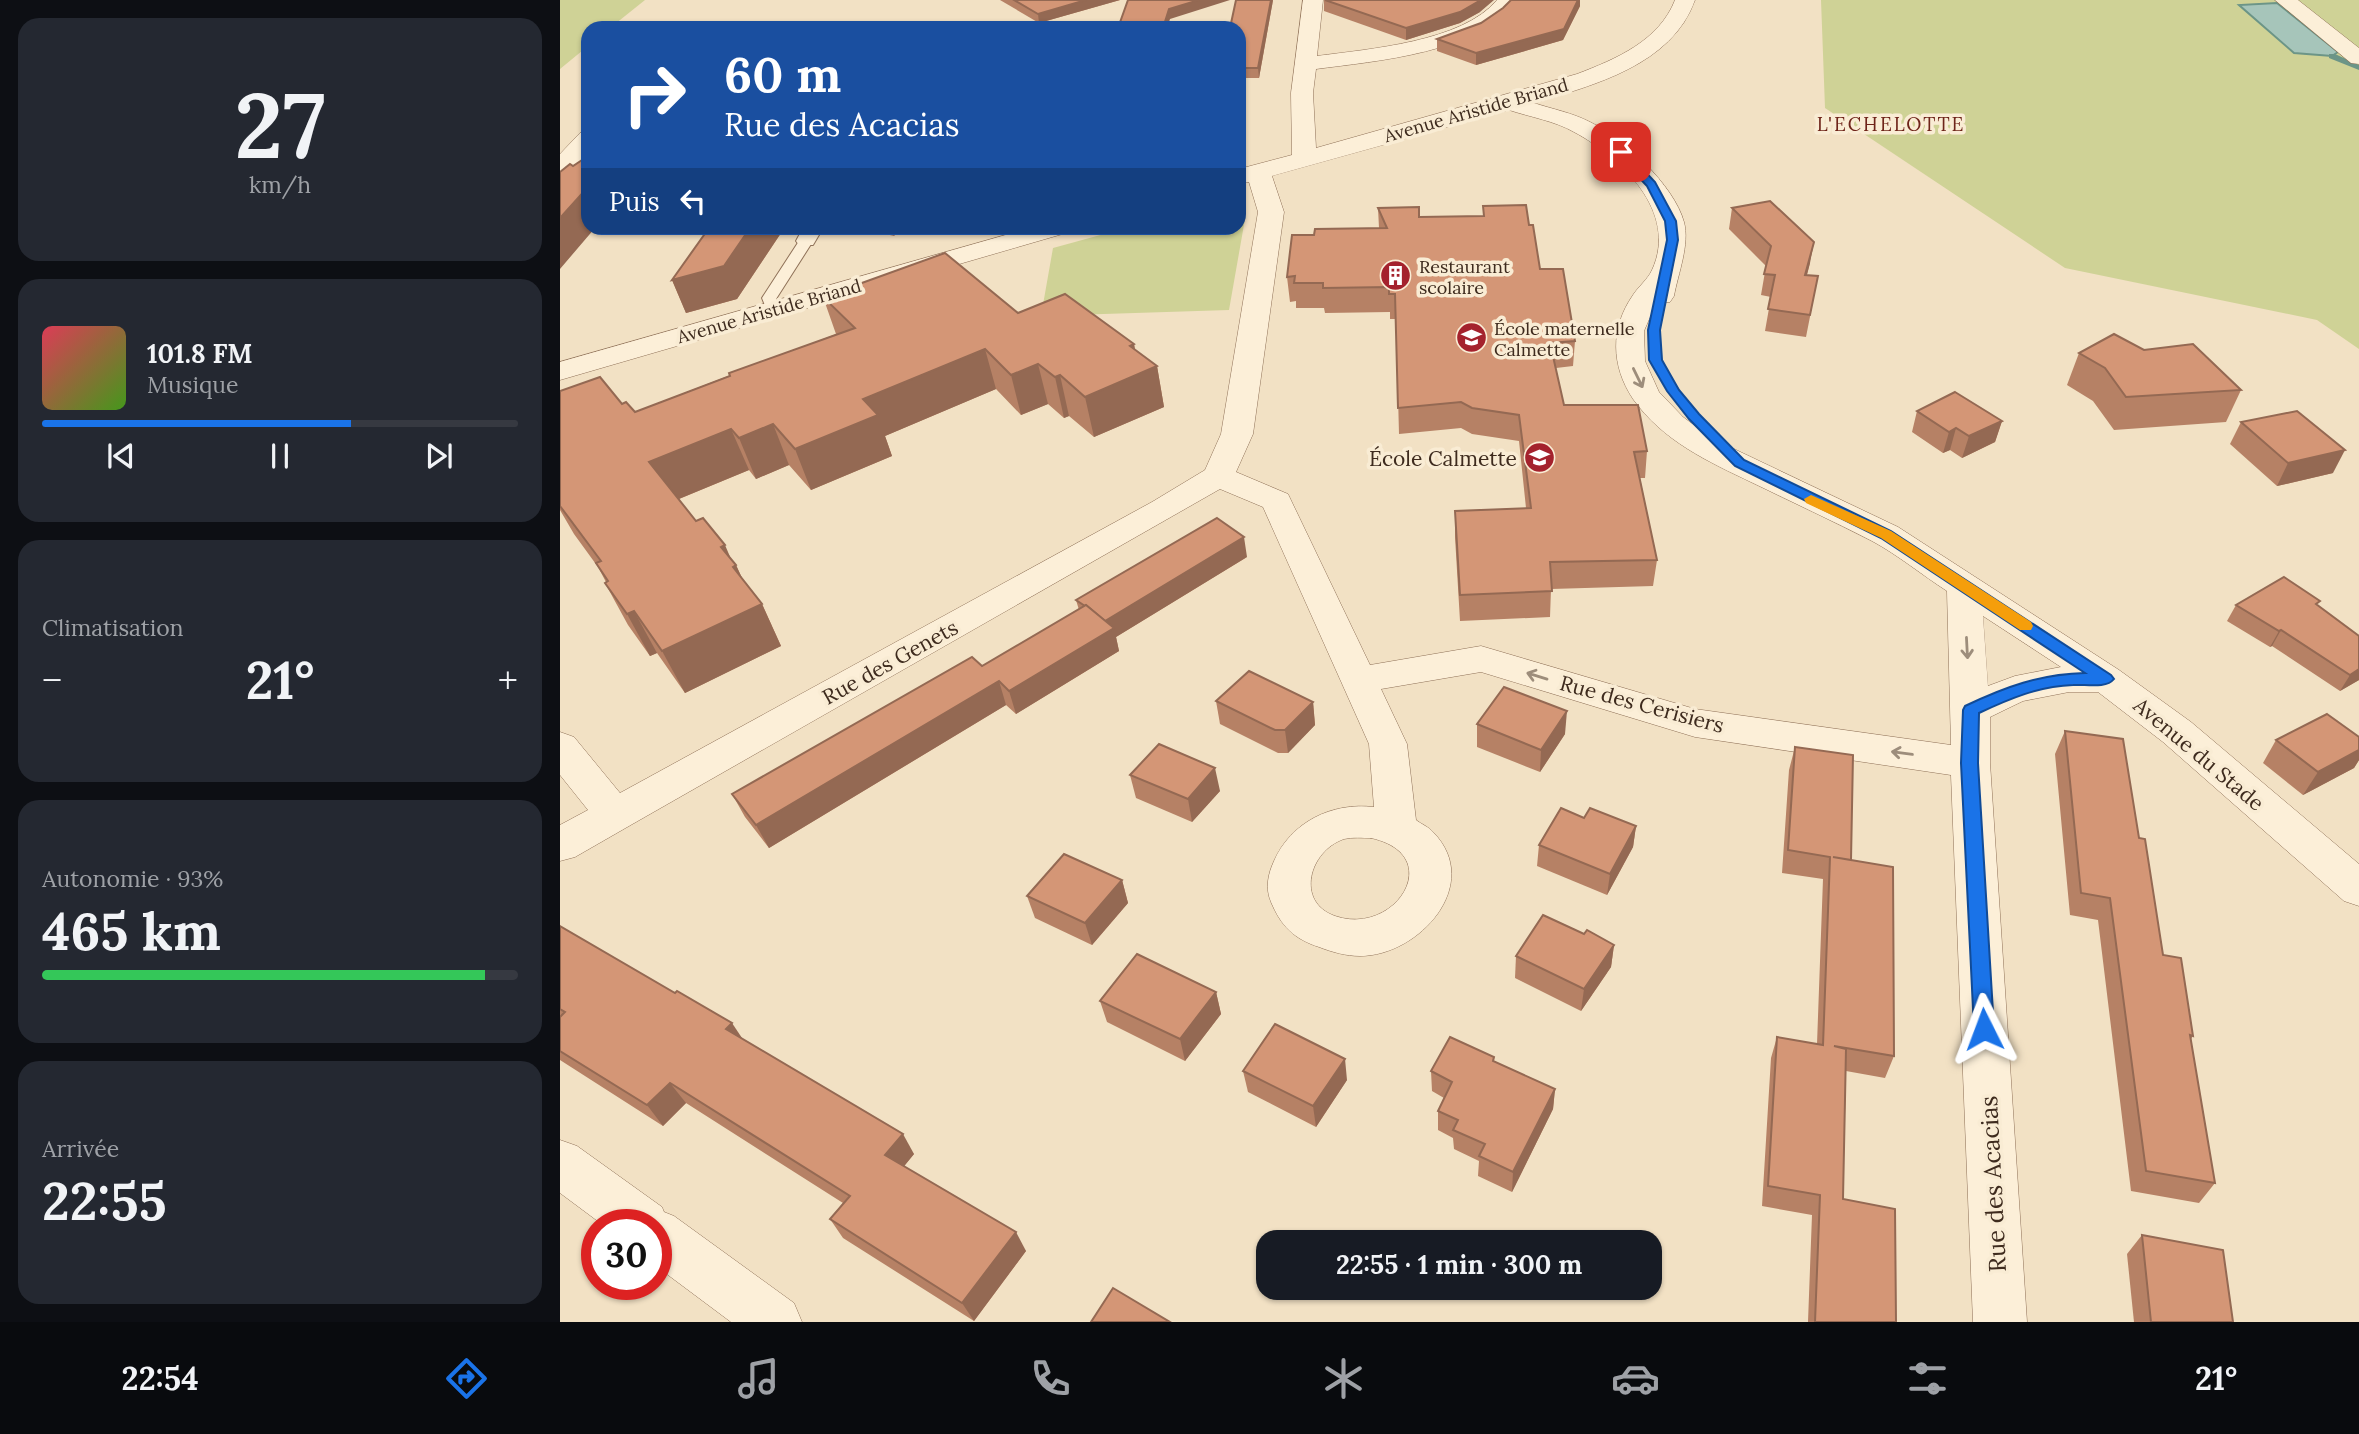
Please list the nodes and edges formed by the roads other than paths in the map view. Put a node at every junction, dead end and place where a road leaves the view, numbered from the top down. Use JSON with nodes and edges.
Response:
{"nodes":[{"id":1,"x":1313,"y":0,"type":"edge"},
{"id":2,"x":1508,"y":0,"type":"edge"},
{"id":3,"x":1685,"y":0,"type":"edge"},
{"id":4,"x":2285,"y":0,"type":"edge"},
{"id":5,"x":2359,"y":58,"type":"edge"},
{"id":6,"x":1306,"y":64,"type":"junction"},
{"id":7,"x":1557,"y":88,"type":"junction"},
{"id":8,"x":1509,"y":102,"type":"junction"},
{"id":9,"x":1303,"y":125,"type":"junction"},
{"id":10,"x":1581,"y":126,"type":"junction"},
{"id":11,"x":1373,"y":139,"type":"junction"},
{"id":12,"x":581,"y":149,"type":"edge"},
{"id":13,"x":1304,"y":159,"type":"junction"},
{"id":14,"x":1249,"y":174,"type":"edge"},
{"id":15,"x":563,"y":177,"type":"edge"},
{"id":16,"x":808,"y":235,"type":"edge"},
{"id":17,"x":1034,"y":235,"type":"edge"},
{"id":18,"x":773,"y":310,"type":"junction"},
{"id":19,"x":560,"y":371,"type":"edge"},
{"id":20,"x":1218,"y":476,"type":"junction"},
{"id":21,"x":1964,"y":586,"type":"junction"},
{"id":22,"x":2106,"y":679,"type":"junction"},
{"id":23,"x":1358,"y":680,"type":"junction"},
{"id":24,"x":1971,"y":710,"type":"junction"},
{"id":25,"x":560,"y":747,"type":"edge"},
{"id":26,"x":1970,"y":763,"type":"junction"},
{"id":27,"x":615,"y":815,"type":"junction"},
{"id":28,"x":1396,"y":828,"type":"dead end"},
{"id":29,"x":560,"y":845,"type":"edge"},
{"id":30,"x":2359,"y":890,"type":"edge"},
{"id":31,"x":560,"y":1163,"type":"edge"},
{"id":32,"x":622,"y":1209,"type":"edge"},
{"id":33,"x":672,"y":1246,"type":"edge"},
{"id":34,"x":775,"y":1322,"type":"edge"},
{"id":35,"x":2000,"y":1322,"type":"edge"}],
"edges":[{"from":1,"to":6,"type":"street"},
{"from":2,"to":6,"type":"street"},
{"from":3,"to":7,"type":"street","name":"Avenue Aristide Briand"},
{"from":4,"to":5,"type":"street"},
{"from":6,"to":9,"type":"street"},
{"from":7,"to":8,"type":"street","name":"Avenue Aristide Briand"},
{"from":7,"to":10,"type":"street","name":"Avenue du Stade"},
{"from":8,"to":10,"type":"street","name":"Avenue du Stade"},
{"from":8,"to":11,"type":"street","name":"Avenue Aristide Briand"},
{"from":9,"to":11,"type":"street"},
{"from":9,"to":13,"type":"street"},
{"from":10,"to":21,"type":"street","name":"Avenue du Stade"},
{"from":11,"to":13,"type":"street","name":"Avenue Aristide Briand"},
{"from":12,"to":15,"type":"street"},
{"from":13,"to":14,"type":"street","name":"Avenue Aristide Briand"},
{"from":14,"to":20,"type":"street"},
{"from":16,"to":18,"type":"lane"},
{"from":17,"to":18,"type":"street","name":"Avenue Aristide Briand"},
{"from":18,"to":19,"type":"street","name":"Avenue Aristide Briand"},
{"from":20,"to":23,"type":"street"},
{"from":20,"to":27,"type":"street","name":"Rue des Genets"},
{"from":21,"to":22,"type":"street","name":"Avenue du Stade"},
{"from":21,"to":24,"type":"street","name":"Rue des Acacias","one_way":true},
{"from":22,"to":24,"type":"street"},
{"from":22,"to":30,"type":"street","name":"Avenue du Stade"},
{"from":26,"to":23,"type":"street","name":"Rue des Cerisiers","one_way":true},
{"from":23,"to":28,"type":"street"},
{"from":24,"to":26,"type":"street","name":"Rue des Acacias"},
{"from":25,"to":27,"type":"street"},
{"from":26,"to":35,"type":"street","name":"Rue des Acacias"},
{"from":27,"to":29,"type":"street","name":"Rue des Genets"},
{"from":31,"to":32,"type":"street"},
{"from":33,"to":34,"type":"street"}]}
